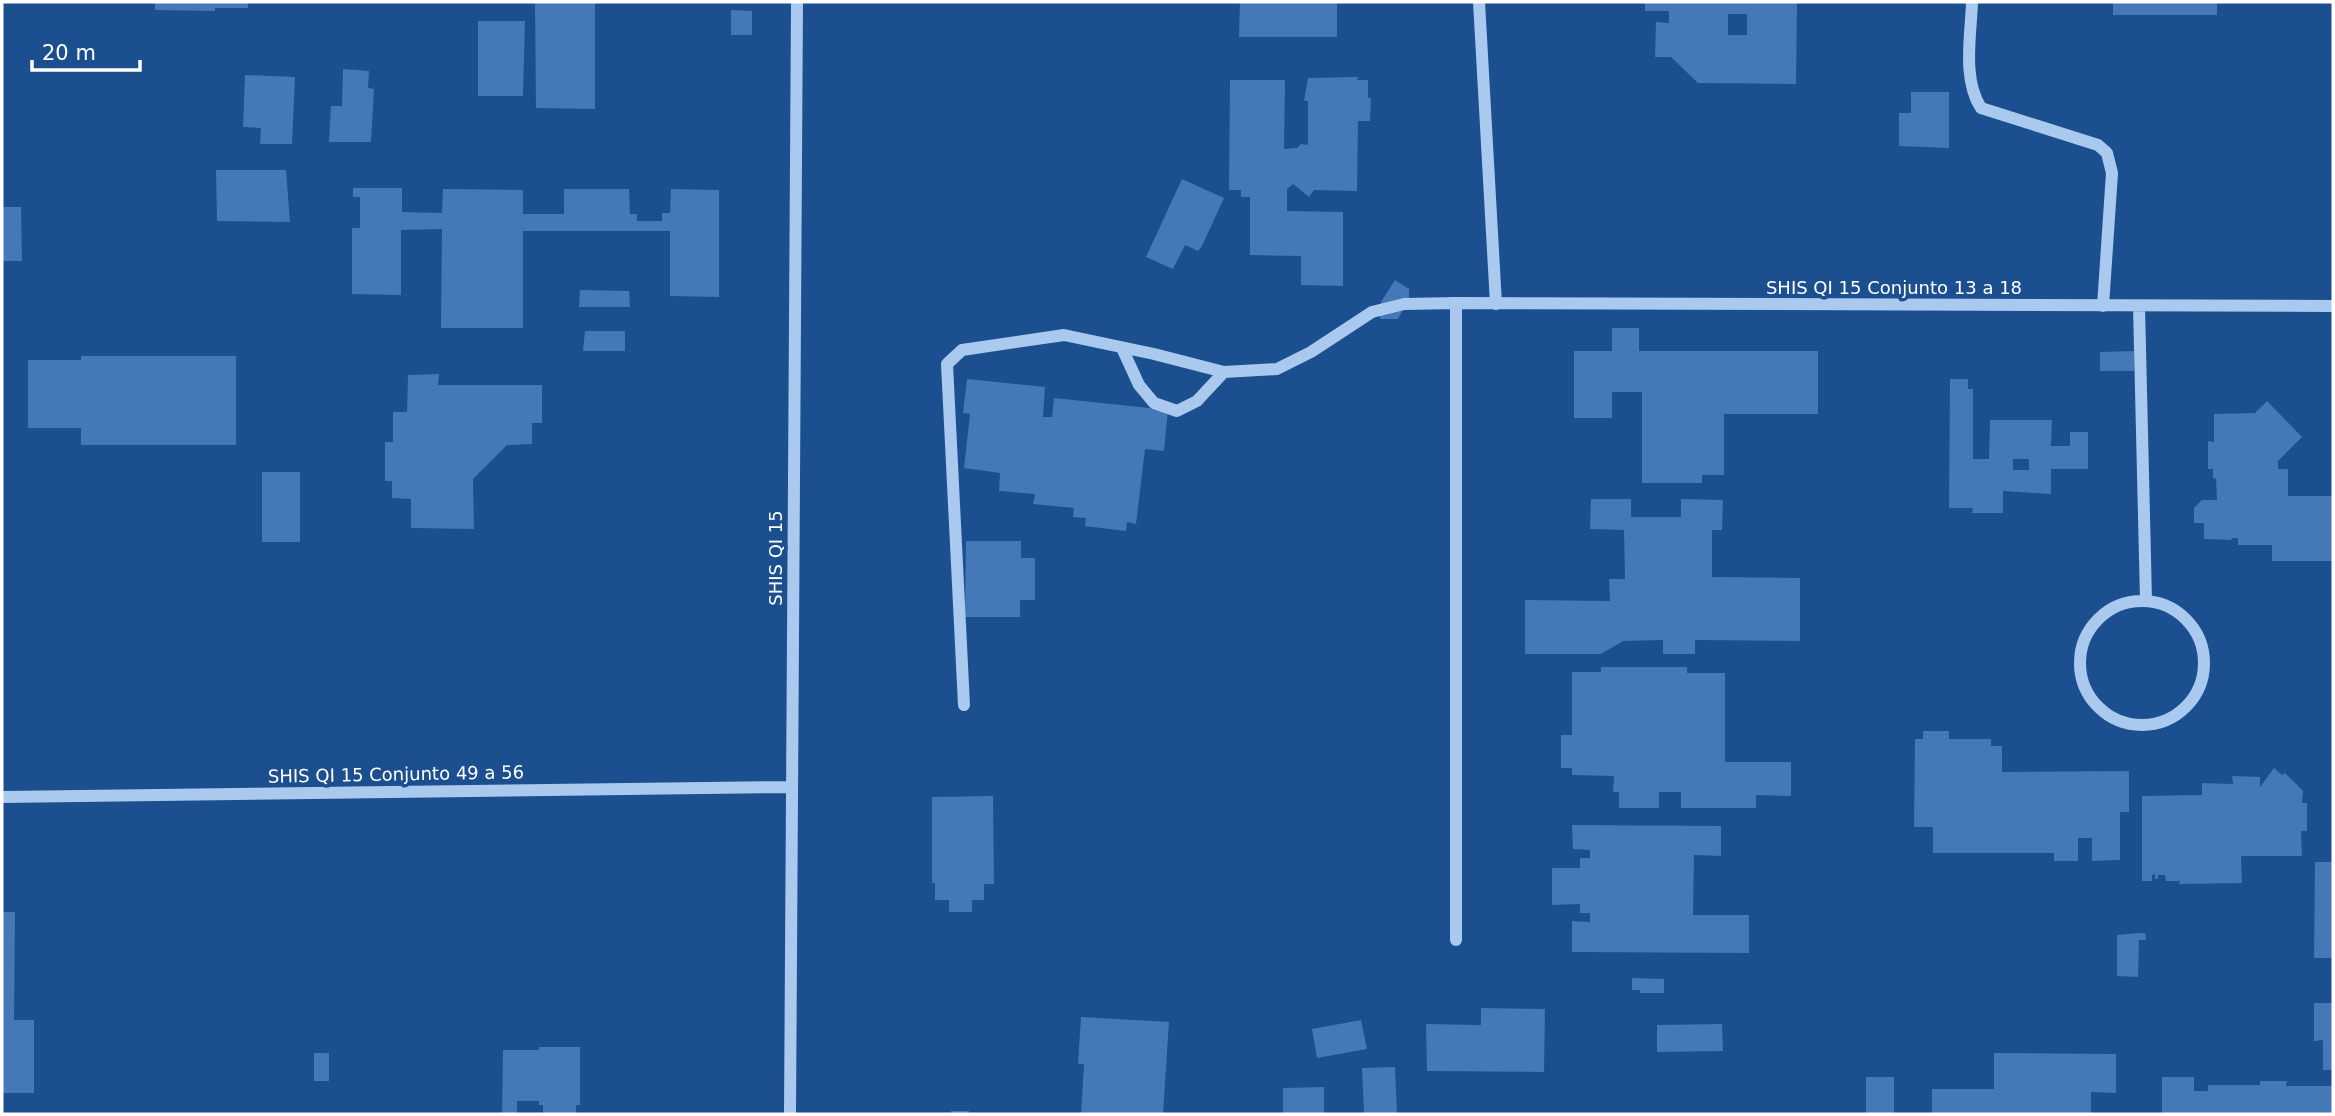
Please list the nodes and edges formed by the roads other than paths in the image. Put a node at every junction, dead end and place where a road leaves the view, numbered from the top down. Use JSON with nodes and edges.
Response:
{"nodes":[{"id":1,"x":797,"y":2,"type":"edge"},
{"id":2,"x":1479,"y":2,"type":"edge"},
{"id":3,"x":1972,"y":2,"type":"edge"},
{"id":4,"x":1455,"y":303,"type":"junction"},
{"id":5,"x":1496,"y":304,"type":"junction"},
{"id":6,"x":2103,"y":306,"type":"junction"},
{"id":7,"x":2139,"y":306,"type":"junction"},
{"id":8,"x":2333,"y":306,"type":"edge"},
{"id":9,"x":1122,"y":348,"type":"junction"},
{"id":10,"x":1224,"y":372,"type":"junction"},
{"id":11,"x":2146,"y":600,"type":"junction"},
{"id":12,"x":964,"y":705,"type":"dead end"},
{"id":13,"x":790,"y":787,"type":"junction"},
{"id":14,"x":2,"y":797,"type":"edge"},
{"id":15,"x":1456,"y":940,"type":"dead end"},
{"id":16,"x":790,"y":1114,"type":"edge"}],
"edges":[{"from":1,"to":13,"type":"street","name":"SHIS QI 15"},
{"from":2,"to":5,"type":"street"},
{"from":3,"to":6,"type":"street"},
{"from":4,"to":5,"type":"street","name":"SHIS QI 15 Conjunto 13 a 18"},
{"from":4,"to":10,"type":"street","name":"SHIS QI 15 Conjunto 13 a 18"},
{"from":4,"to":15,"type":"street"},
{"from":5,"to":6,"type":"street","name":"SHIS QI 15 Conjunto 13 a 18"},
{"from":6,"to":7,"type":"street","name":"SHIS QI 15 Conjunto 13 a 18"},
{"from":7,"to":8,"type":"street","name":"SHIS QI 15 Conjunto 13 a 18"},
{"from":7,"to":11,"type":"street"},
{"from":9,"to":10,"type":"street","name":"SHIS QI 15 Conjunto 13 a 18"},
{"from":9,"to":10,"type":"street"},
{"from":9,"to":12,"type":"street","name":"SHIS QI 15 Conjunto 13 a 18"},
{"from":11,"to":11,"type":"street"},
{"from":13,"to":14,"type":"street","name":"SHIS QI 15 Conjunto 49 a 56"},
{"from":13,"to":16,"type":"street","name":"SHIS QI 15"}]}
